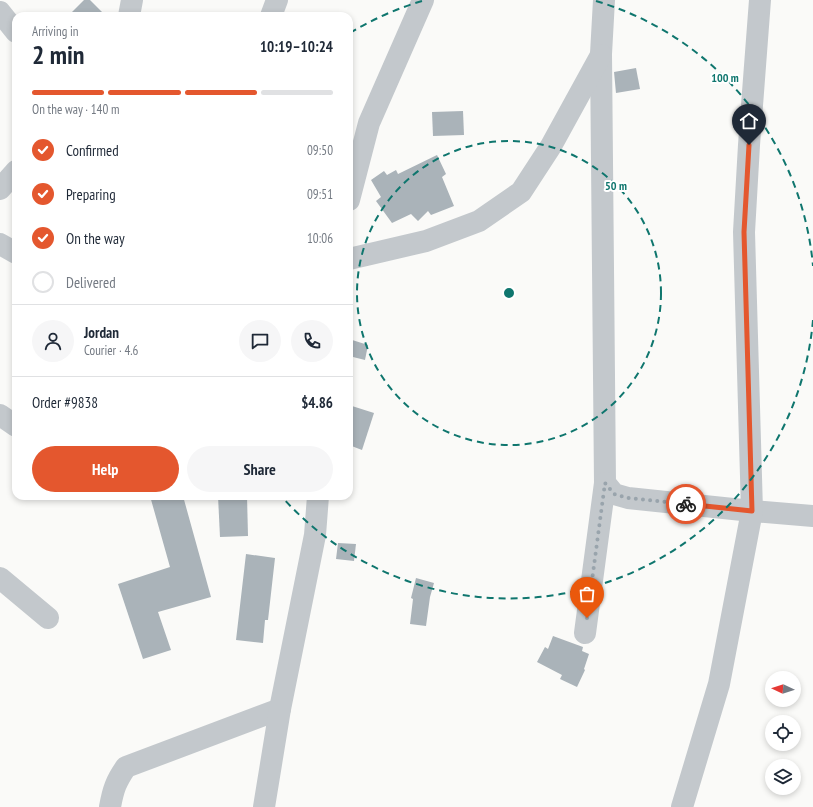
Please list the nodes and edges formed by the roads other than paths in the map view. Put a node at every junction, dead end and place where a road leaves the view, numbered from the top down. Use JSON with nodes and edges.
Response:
{"nodes":[{"id":1,"x":132,"y":0,"type":"edge"},
{"id":2,"x":277,"y":0,"type":"edge"},
{"id":3,"x":423,"y":0,"type":"edge"},
{"id":4,"x":604,"y":0,"type":"edge"},
{"id":5,"x":760,"y":0,"type":"edge"},
{"id":6,"x":0,"y":12,"type":"edge"},
{"id":7,"x":130,"y":12,"type":"edge"},
{"id":8,"x":272,"y":12,"type":"edge"},
{"id":9,"x":12,"y":27,"type":"edge"},
{"id":10,"x":601,"y":54,"type":"junction"},
{"id":11,"x":12,"y":176,"type":"edge"},
{"id":12,"x":353,"y":185,"type":"edge"},
{"id":13,"x":0,"y":189,"type":"edge"},
{"id":14,"x":0,"y":244,"type":"edge"},
{"id":15,"x":12,"y":251,"type":"edge"},
{"id":16,"x":353,"y":258,"type":"edge"},
{"id":17,"x":0,"y":415,"type":"edge"},
{"id":18,"x":12,"y":423,"type":"edge"},
{"id":19,"x":605,"y":483,"type":"junction"},
{"id":20,"x":318,"y":500,"type":"edge"},
{"id":21,"x":752,"y":511,"type":"junction"},
{"id":22,"x":813,"y":516,"type":"edge"},
{"id":23,"x":0,"y":578,"type":"edge"},
{"id":24,"x":48,"y":618,"type":"dead end"},
{"id":25,"x":585,"y":633,"type":"dead end"},
{"id":26,"x":280,"y":709,"type":"junction"},
{"id":27,"x":110,"y":807,"type":"edge"},
{"id":28,"x":264,"y":807,"type":"edge"},
{"id":29,"x":682,"y":807,"type":"edge"}],
"edges":[{"from":1,"to":7,"type":"street"},
{"from":2,"to":8,"type":"street"},
{"from":3,"to":12,"type":"street"},
{"from":4,"to":10,"type":"street"},
{"from":5,"to":21,"type":"street"},
{"from":6,"to":9,"type":"street"},
{"from":10,"to":16,"type":"street"},
{"from":10,"to":19,"type":"street"},
{"from":11,"to":13,"type":"street"},
{"from":14,"to":15,"type":"street"},
{"from":17,"to":18,"type":"street"},
{"from":19,"to":21,"type":"street"},
{"from":19,"to":25,"type":"street"},
{"from":20,"to":26,"type":"street"},
{"from":21,"to":22,"type":"street"},
{"from":21,"to":29,"type":"street"},
{"from":23,"to":24,"type":"street"},
{"from":26,"to":27,"type":"street"},
{"from":26,"to":28,"type":"street"}]}
